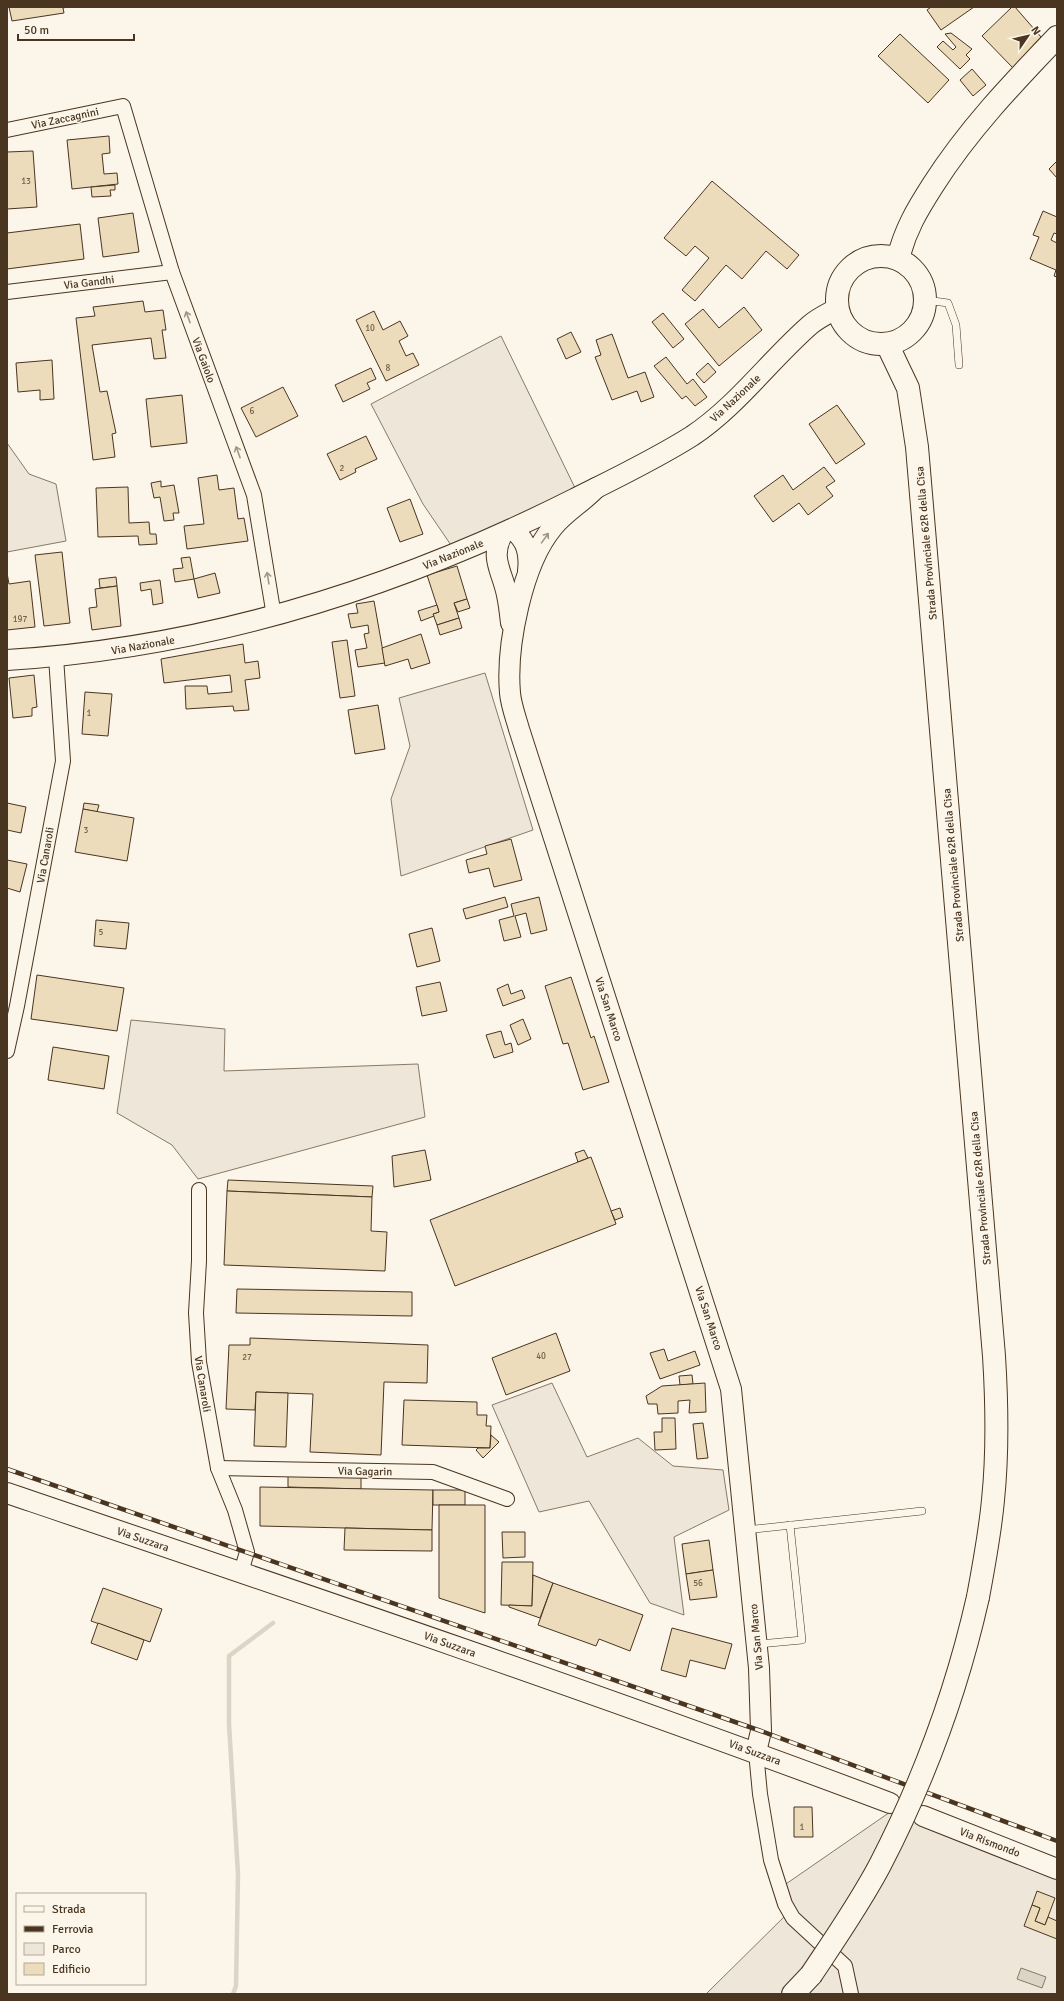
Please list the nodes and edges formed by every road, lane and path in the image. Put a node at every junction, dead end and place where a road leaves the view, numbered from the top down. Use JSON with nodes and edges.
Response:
{"nodes":[{"id":1,"x":1057,"y":37,"type":"edge"},
{"id":2,"x":123,"y":106,"type":"joint"},
{"id":3,"x":7,"y":130,"type":"edge"},
{"id":4,"x":898,"y":259,"type":"junction"},
{"id":5,"x":172,"y":272,"type":"junction"},
{"id":6,"x":7,"y":292,"type":"edge"},
{"id":7,"x":926,"y":300,"type":"junction"},
{"id":8,"x":838,"y":308,"type":"junction"},
{"id":9,"x":887,"y":344,"type":"junction"},
{"id":10,"x":959,"y":365,"type":"dead end"},
{"id":11,"x":596,"y":488,"type":"junction"},
{"id":12,"x":508,"y":531,"type":"junction"},
{"id":13,"x":456,"y":554,"type":"junction"},
{"id":14,"x":528,"y":573,"type":"junction"},
{"id":15,"x":503,"y":582,"type":"junction"},
{"id":16,"x":274,"y":616,"type":"junction"},
{"id":17,"x":513,"y":638,"type":"junction"},
{"id":18,"x":56,"y":657,"type":"junction"},
{"id":19,"x":7,"y":660,"type":"edge"},
{"id":20,"x":12,"y":1005,"type":"edge"},
{"id":21,"x":7,"y":1051,"type":"edge"},
{"id":22,"x":199,"y":1190,"type":"dead end"},
{"id":23,"x":218,"y":1468,"type":"junction"},
{"id":24,"x":7,"y":1493,"type":"edge"},
{"id":25,"x":507,"y":1499,"type":"dead end"},
{"id":26,"x":922,"y":1511,"type":"dead end"},
{"id":27,"x":790,"y":1525,"type":"junction"},
{"id":28,"x":745,"y":1530,"type":"junction"},
{"id":29,"x":241,"y":1572,"type":"junction"},
{"id":30,"x":756,"y":1644,"type":"junction"},
{"id":31,"x":756,"y":1752,"type":"junction"},
{"id":32,"x":890,"y":1803,"type":"dead end"},
{"id":33,"x":923,"y":1816,"type":"dead end"},
{"id":34,"x":1057,"y":1869,"type":"edge"},
{"id":35,"x":793,"y":1994,"type":"edge"},
{"id":36,"x":851,"y":1994,"type":"edge"}],
"edges":[{"from":1,"to":4,"type":"main road"},
{"from":2,"to":3,"type":"street","name":"Via Zaccagnini"},
{"from":2,"to":5,"type":"street","name":"Via Gaiolo"},
{"from":4,"to":7,"type":"main road"},
{"from":4,"to":8,"type":"main road"},
{"from":5,"to":6,"type":"street","name":"Via Gandhi"},
{"from":16,"to":5,"type":"street","name":"Via Gaiolo","one_way":true},
{"from":7,"to":9,"type":"main road"},
{"from":7,"to":10,"type":"lane"},
{"from":8,"to":9,"type":"main road"},
{"from":8,"to":11,"type":"street","name":"Via Nazionale"},
{"from":9,"to":35,"type":"main road","name":"Strada Provinciale 62R della Cisa","bridge":true},
{"from":11,"to":12,"type":"street","name":"Via Nazionale"},
{"from":14,"to":11,"type":"street","name":"Via San Marco","one_way":true},
{"from":12,"to":13,"type":"street","name":"Via Nazionale"},
{"from":12,"to":14,"type":"street","name":"Via San Marco"},
{"from":12,"to":15,"type":"street","name":"Via San Marco"},
{"from":13,"to":15,"type":"street","name":"Via San Marco"},
{"from":13,"to":16,"type":"street","name":"Via Nazionale"},
{"from":14,"to":17,"type":"street","name":"Via San Marco"},
{"from":15,"to":17,"type":"street","name":"Via San Marco"},
{"from":16,"to":18,"type":"street","name":"Via Nazionale"},
{"from":17,"to":28,"type":"street","name":"Via San Marco"},
{"from":18,"to":19,"type":"street","name":"Via Nazionale"},
{"from":18,"to":20,"type":"street","name":"Via Canaroli"},
{"from":20,"to":21,"type":"street","name":"Via Canaroli"},
{"from":22,"to":23,"type":"street","name":"Via Canaroli"},
{"from":23,"to":25,"type":"street","name":"Via Gagarin"},
{"from":23,"to":29,"type":"street","name":"Via Canaroli"},
{"from":24,"to":29,"type":"street","name":"Via Suzzara"},
{"from":26,"to":27,"type":"lane"},
{"from":27,"to":28,"type":"lane"},
{"from":27,"to":30,"type":"lane"},
{"from":28,"to":30,"type":"street","name":"Via San Marco"},
{"from":29,"to":31,"type":"street","name":"Via Suzzara"},
{"from":30,"to":31,"type":"street","name":"Via San Marco"},
{"from":31,"to":32,"type":"street","name":"Via Suzzara"},
{"from":31,"to":36,"type":"street","name":"Via San Marco"},
{"from":33,"to":34,"type":"street","name":"Via Rismondo"}]}
